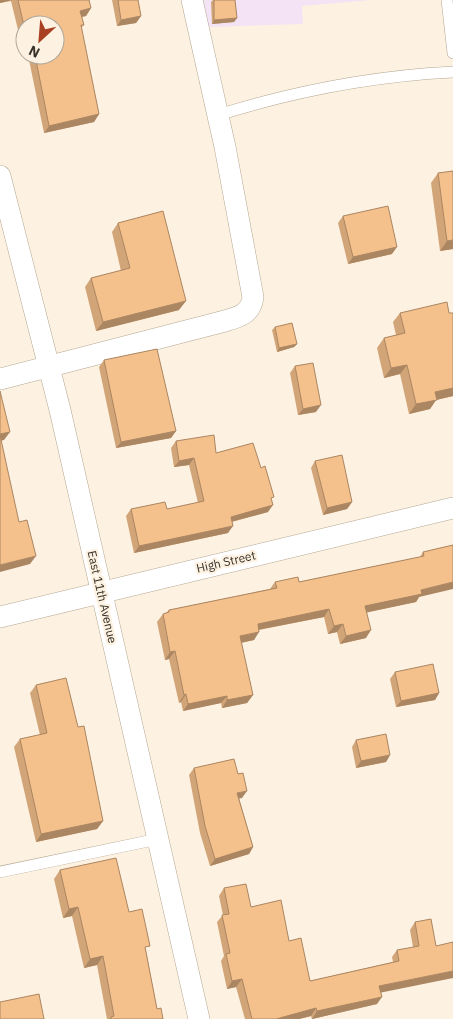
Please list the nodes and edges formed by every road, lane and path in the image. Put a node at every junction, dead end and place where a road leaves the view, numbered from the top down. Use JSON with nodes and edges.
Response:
{"nodes":[{"id":1,"x":192,"y":0,"type":"edge"},
{"id":2,"x":446,"y":0,"type":"edge"},
{"id":3,"x":453,"y":52,"type":"edge"},
{"id":4,"x":453,"y":72,"type":"edge"},
{"id":5,"x":218,"y":115,"type":"junction"},
{"id":6,"x":0,"y":176,"type":"edge"},
{"id":7,"x":48,"y":367,"type":"junction"},
{"id":8,"x":0,"y":379,"type":"edge"},
{"id":9,"x":453,"y":508,"type":"edge"},
{"id":10,"x":100,"y":592,"type":"junction"},
{"id":11,"x":0,"y":617,"type":"edge"},
{"id":12,"x":158,"y":839,"type":"junction"},
{"id":13,"x":0,"y":872,"type":"edge"},
{"id":14,"x":199,"y":1019,"type":"edge"}],
"edges":[{"from":1,"to":5,"type":"street"},
{"from":2,"to":3,"type":"lane"},
{"from":4,"to":5,"type":"lane"},
{"from":5,"to":7,"type":"street"},
{"from":6,"to":7,"type":"street","name":"East 11th Avenue"},
{"from":7,"to":8,"type":"street"},
{"from":7,"to":10,"type":"street","name":"East 11th Avenue"},
{"from":9,"to":10,"type":"street","name":"High Street"},
{"from":10,"to":11,"type":"street","name":"High Street"},
{"from":10,"to":12,"type":"street","name":"East 11th Avenue"},
{"from":12,"to":13,"type":"lane"},
{"from":12,"to":14,"type":"street","name":"East 11th Avenue"}]}
